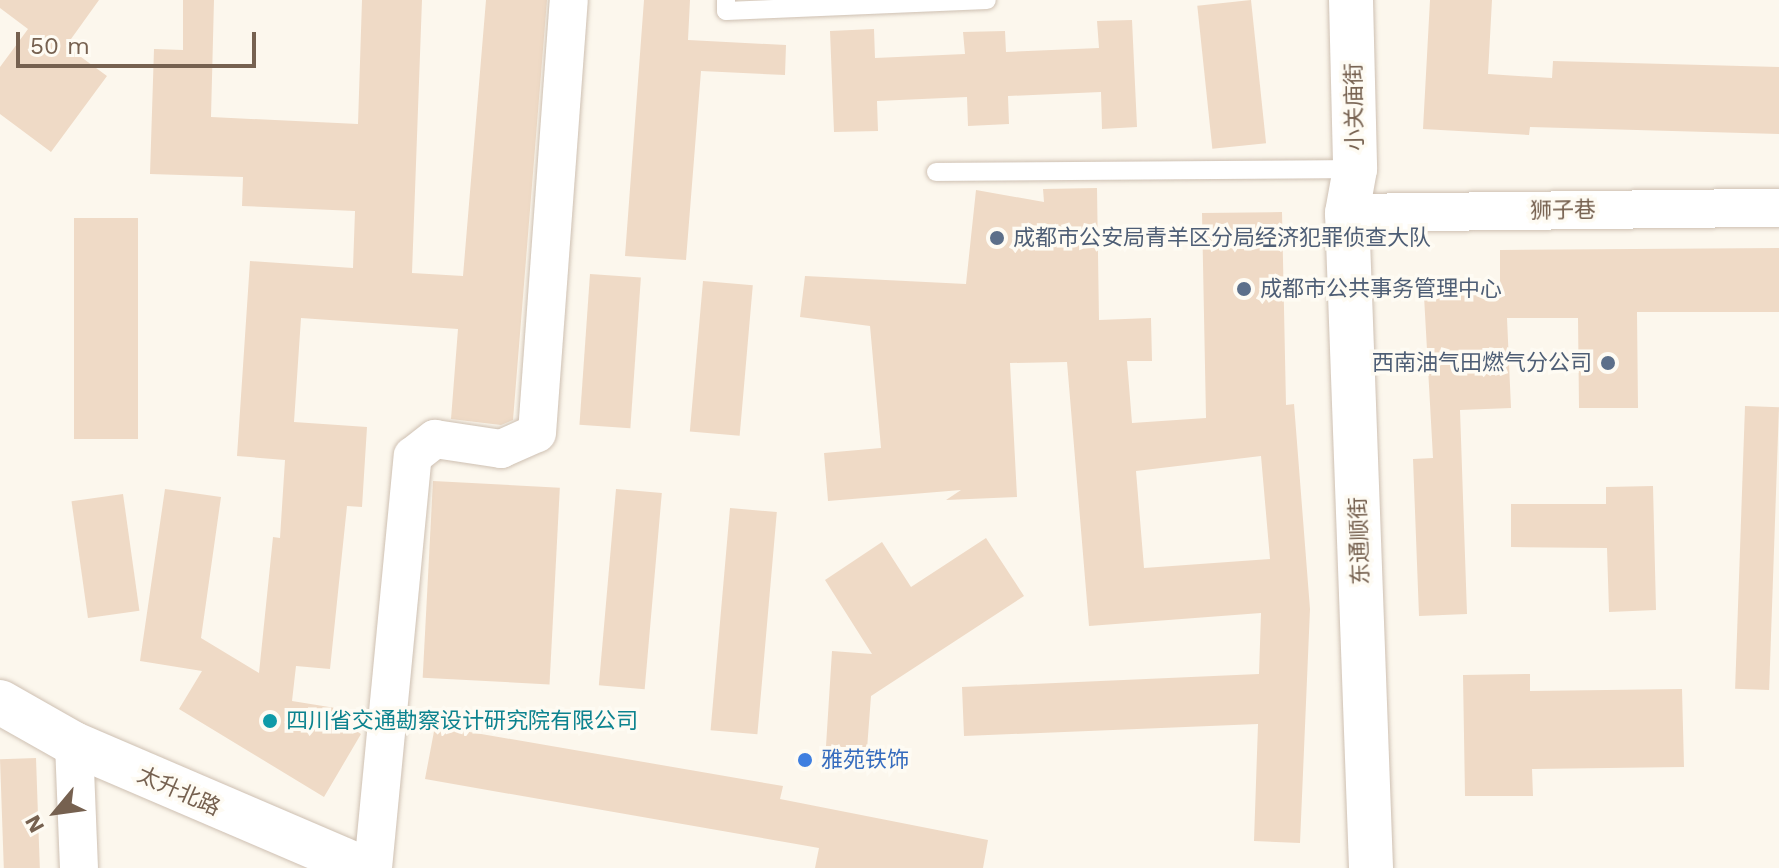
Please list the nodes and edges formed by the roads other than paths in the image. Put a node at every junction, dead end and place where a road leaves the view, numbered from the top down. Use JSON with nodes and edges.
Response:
{"nodes":[{"id":1,"x":569,"y":0,"type":"edge"},
{"id":2,"x":726,"y":0,"type":"edge"},
{"id":3,"x":987,"y":0,"type":"edge"},
{"id":4,"x":1351,"y":0,"type":"edge"},
{"id":5,"x":1355,"y":169,"type":"junction"},
{"id":6,"x":936,"y":172,"type":"dead end"},
{"id":7,"x":1779,"y":208,"type":"edge"},
{"id":8,"x":1347,"y":213,"type":"junction"},
{"id":9,"x":0,"y":702,"type":"edge"},
{"id":10,"x":74,"y":744,"type":"junction"},
{"id":11,"x":79,"y":868,"type":"edge"},
{"id":12,"x":363,"y":868,"type":"edge"},
{"id":13,"x":373,"y":868,"type":"edge"},
{"id":14,"x":1371,"y":868,"type":"edge"}],
"edges":[{"from":1,"to":13,"type":"street"},
{"from":2,"to":3,"type":"lane"},
{"from":4,"to":5,"type":"street","name":"小关庙街"},
{"from":5,"to":6,"type":"lane"},
{"from":5,"to":8,"type":"street","name":"小关庙街"},
{"from":7,"to":8,"type":"street","name":"狮子巷"},
{"from":8,"to":14,"type":"street","name":"东通顺街"},
{"from":9,"to":10,"type":"street","name":"太升北路"},
{"from":10,"to":11,"type":"street"},
{"from":10,"to":12,"type":"street","name":"太升北路"}]}
